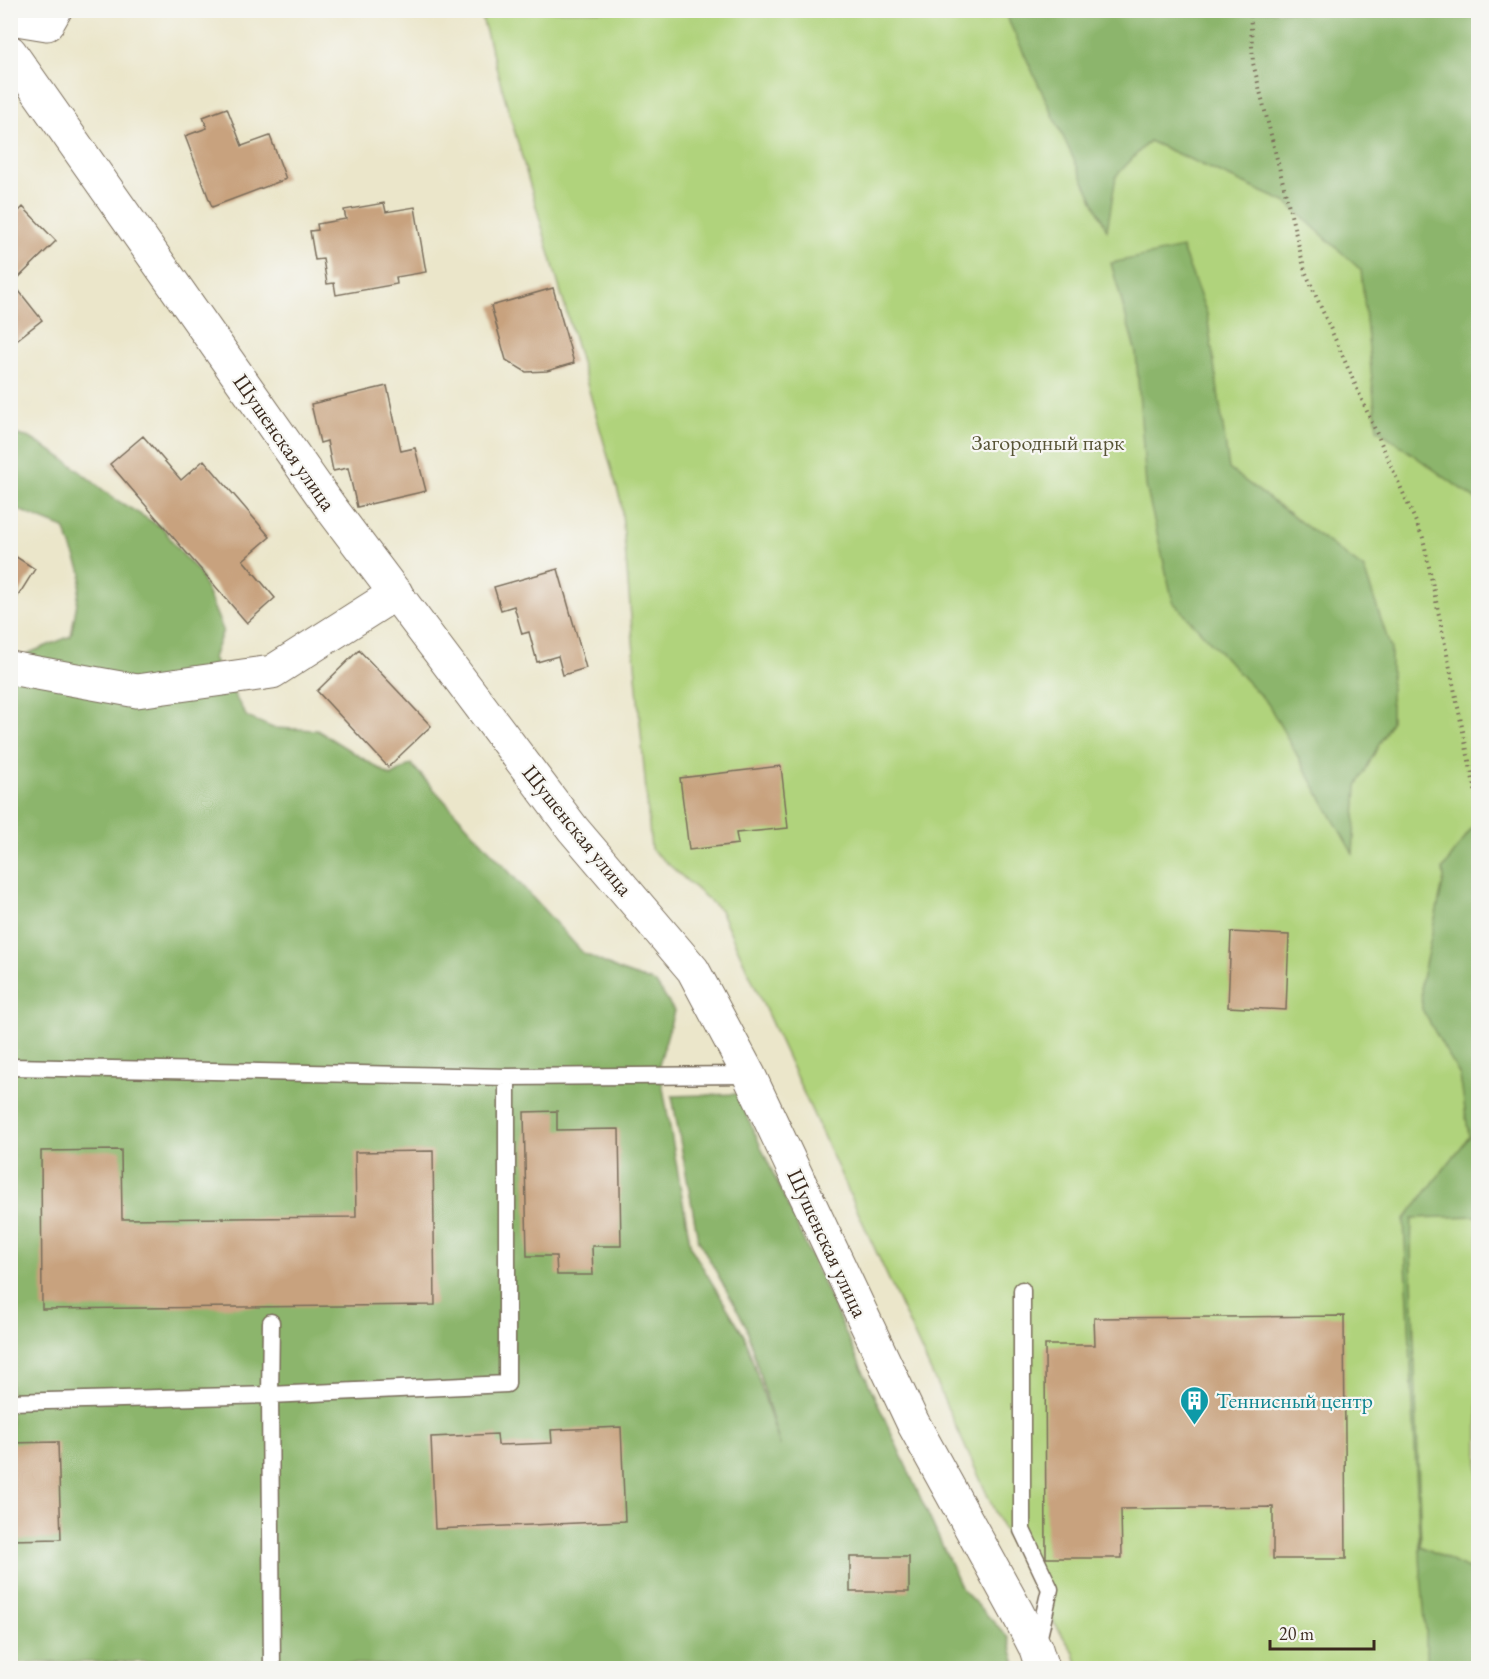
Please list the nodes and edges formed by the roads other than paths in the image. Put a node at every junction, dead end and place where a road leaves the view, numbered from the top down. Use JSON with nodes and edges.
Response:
{"nodes":[{"id":1,"x":55,"y":10,"type":"edge"},
{"id":2,"x":10,"y":18,"type":"edge"},
{"id":3,"x":10,"y":52,"type":"edge"},
{"id":4,"x":396,"y":593,"type":"junction"},
{"id":5,"x":10,"y":668,"type":"edge"},
{"id":6,"x":10,"y":1067,"type":"edge"},
{"id":7,"x":749,"y":1075,"type":"junction"},
{"id":8,"x":507,"y":1077,"type":"junction"},
{"id":9,"x":1022,"y":1290,"type":"dead end"},
{"id":10,"x":271,"y":1323,"type":"dead end"},
{"id":11,"x":270,"y":1395,"type":"junction"},
{"id":12,"x":10,"y":1402,"type":"edge"},
{"id":13,"x":1039,"y":1659,"type":"edge"},
{"id":14,"x":272,"y":1668,"type":"edge"}],
"edges":[{"from":1,"to":2,"type":"street"},
{"from":3,"to":4,"type":"street","name":"Шушенская улица"},
{"from":4,"to":5,"type":"street"},
{"from":4,"to":7,"type":"street","name":"Шушенская улица"},
{"from":6,"to":8,"type":"lane"},
{"from":7,"to":8,"type":"lane"},
{"from":7,"to":13,"type":"street","name":"Шушенская улица"},
{"from":8,"to":11,"type":"lane"},
{"from":9,"to":13,"type":"lane"},
{"from":10,"to":11,"type":"lane"},
{"from":11,"to":12,"type":"lane"},
{"from":11,"to":14,"type":"lane"}]}
